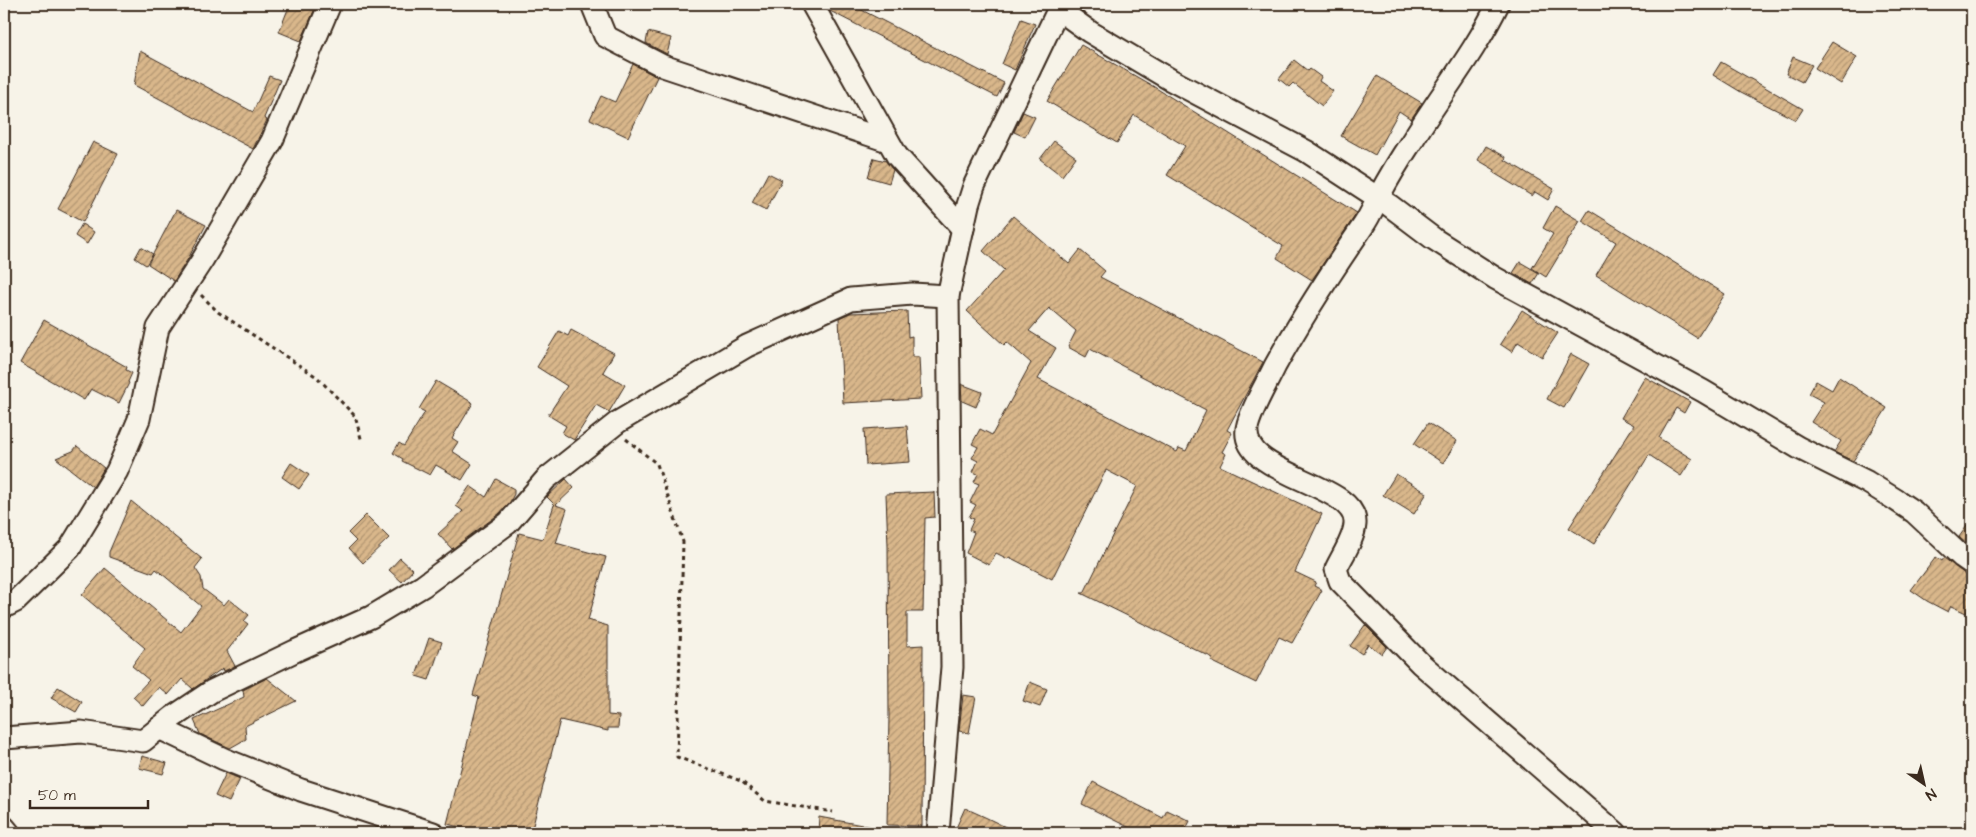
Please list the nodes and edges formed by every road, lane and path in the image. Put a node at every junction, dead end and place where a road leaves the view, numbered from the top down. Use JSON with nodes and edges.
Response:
{"nodes":[{"id":1,"x":330,"y":4,"type":"edge"},
{"id":2,"x":592,"y":4,"type":"edge"},
{"id":3,"x":812,"y":4,"type":"edge"},
{"id":4,"x":1498,"y":4,"type":"edge"},
{"id":5,"x":1060,"y":6,"type":"edge"},
{"id":6,"x":888,"y":141,"type":"junction"},
{"id":7,"x":1378,"y":198,"type":"junction"},
{"id":8,"x":963,"y":229,"type":"junction"},
{"id":9,"x":188,"y":282,"type":"junction"},
{"id":10,"x":948,"y":296,"type":"junction"},
{"id":11,"x":611,"y":428,"type":"junction"},
{"id":12,"x":362,"y":442,"type":"dead end"},
{"id":13,"x":1972,"y":564,"type":"edge"},
{"id":14,"x":4,"y":607,"type":"edge"},
{"id":15,"x":159,"y":728,"type":"junction"},
{"id":16,"x":4,"y":738,"type":"edge"},
{"id":17,"x":833,"y":812,"type":"dead end"},
{"id":18,"x":4,"y":827,"type":"edge"},
{"id":19,"x":9,"y":833,"type":"edge"},
{"id":20,"x":433,"y":833,"type":"edge"},
{"id":21,"x":938,"y":833,"type":"edge"},
{"id":22,"x":1616,"y":833,"type":"edge"}],
"edges":[{"from":1,"to":9,"type":"street"},
{"from":2,"to":6,"type":"street"},
{"from":3,"to":6,"type":"street"},
{"from":4,"to":7,"type":"street"},
{"from":5,"to":7,"type":"street"},
{"from":5,"to":8,"type":"street"},
{"from":6,"to":8,"type":"street"},
{"from":7,"to":13,"type":"street"},
{"from":7,"to":22,"type":"street"},
{"from":8,"to":10,"type":"street"},
{"from":9,"to":12,"type":"path"},
{"from":9,"to":14,"type":"street"},
{"from":10,"to":11,"type":"street"},
{"from":10,"to":21,"type":"street"},
{"from":11,"to":15,"type":"street"},
{"from":11,"to":17,"type":"path"},
{"from":15,"to":16,"type":"street"},
{"from":15,"to":20,"type":"street"},
{"from":18,"to":19,"type":"street"}]}
